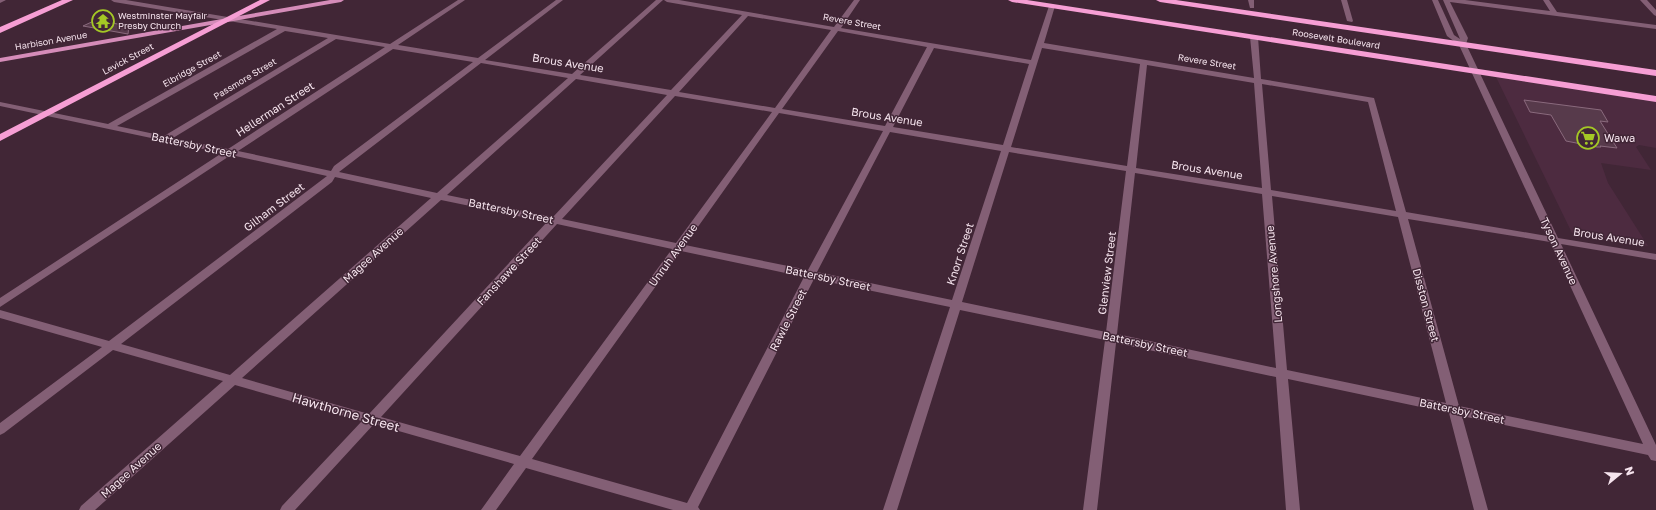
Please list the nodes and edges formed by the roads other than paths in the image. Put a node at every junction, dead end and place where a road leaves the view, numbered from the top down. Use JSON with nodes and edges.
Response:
{"nodes":[{"id":1,"x":3,"y":0,"type":"edge"},
{"id":2,"x":69,"y":0,"type":"edge"},
{"id":3,"x":114,"y":0,"type":"edge"},
{"id":4,"x":266,"y":0,"type":"edge"},
{"id":5,"x":341,"y":0,"type":"edge"},
{"id":6,"x":462,"y":0,"type":"edge"},
{"id":7,"x":560,"y":0,"type":"edge"},
{"id":8,"x":660,"y":0,"type":"edge"},
{"id":9,"x":667,"y":0,"type":"edge"},
{"id":10,"x":857,"y":0,"type":"edge"},
{"id":11,"x":1012,"y":0,"type":"edge"},
{"id":12,"x":1160,"y":0,"type":"edge"},
{"id":13,"x":1202,"y":0,"type":"edge"},
{"id":14,"x":1344,"y":0,"type":"edge"},
{"id":15,"x":1435,"y":0,"type":"edge"},
{"id":16,"x":1446,"y":0,"type":"edge"},
{"id":17,"x":1450,"y":0,"type":"edge"},
{"id":18,"x":1546,"y":0,"type":"edge"},
{"id":19,"x":1643,"y":0,"type":"edge"},
{"id":20,"x":0,"y":1,"type":"edge"},
{"id":21,"x":1054,"y":3,"type":"edge"},
{"id":22,"x":1252,"y":4,"type":"edge"},
{"id":23,"x":1653,"y":7,"type":"edge"},
{"id":24,"x":746,"y":14,"type":"junction"},
{"id":25,"x":1555,"y":14,"type":"junction"},
{"id":26,"x":1656,"y":14,"type":"edge"},
{"id":27,"x":228,"y":20,"type":"junction"},
{"id":28,"x":1350,"y":21,"type":"junction"},
{"id":29,"x":1656,"y":27,"type":"edge"},
{"id":30,"x":285,"y":28,"type":"junction"},
{"id":31,"x":836,"y":29,"type":"junction"},
{"id":32,"x":0,"y":30,"type":"edge"},
{"id":33,"x":1451,"y":36,"type":"junction"},
{"id":34,"x":335,"y":37,"type":"junction"},
{"id":35,"x":1254,"y":37,"type":"junction"},
{"id":36,"x":1463,"y":41,"type":"junction"},
{"id":37,"x":1040,"y":45,"type":"junction"},
{"id":38,"x":392,"y":46,"type":"junction"},
{"id":39,"x":932,"y":46,"type":"junction"},
{"id":40,"x":0,"y":60,"type":"edge"},
{"id":41,"x":479,"y":61,"type":"junction"},
{"id":42,"x":1576,"y":61,"type":"junction"},
{"id":43,"x":1144,"y":62,"type":"junction"},
{"id":44,"x":1034,"y":63,"type":"junction"},
{"id":45,"x":1473,"y":67,"type":"junction"},
{"id":46,"x":1656,"y":67,"type":"edge"},
{"id":47,"x":1656,"y":73,"type":"edge"},
{"id":48,"x":574,"y":76,"type":"junction"},
{"id":49,"x":1258,"y":81,"type":"junction"},
{"id":50,"x":1656,"y":91,"type":"edge"},
{"id":51,"x":673,"y":93,"type":"junction"},
{"id":52,"x":1656,"y":99,"type":"edge"},
{"id":53,"x":1371,"y":100,"type":"joint"},
{"id":54,"x":0,"y":104,"type":"edge"},
{"id":55,"x":777,"y":110,"type":"junction"},
{"id":56,"x":47,"y":114,"type":"junction"},
{"id":57,"x":109,"y":127,"type":"junction"},
{"id":58,"x":889,"y":129,"type":"junction"},
{"id":59,"x":0,"y":138,"type":"edge"},
{"id":60,"x":165,"y":139,"type":"junction"},
{"id":61,"x":1006,"y":149,"type":"junction"},
{"id":62,"x":230,"y":152,"type":"junction"},
{"id":63,"x":1131,"y":169,"type":"junction"},
{"id":64,"x":333,"y":174,"type":"junction"},
{"id":65,"x":1267,"y":192,"type":"junction"},
{"id":66,"x":439,"y":196,"type":"junction"},
{"id":67,"x":1402,"y":214,"type":"junction"},
{"id":68,"x":555,"y":220,"type":"junction"},
{"id":69,"x":1554,"y":240,"type":"junction"},
{"id":70,"x":679,"y":246,"type":"junction"},
{"id":71,"x":1656,"y":257,"type":"edge"},
{"id":72,"x":811,"y":274,"type":"junction"},
{"id":73,"x":0,"y":303,"type":"edge"},
{"id":74,"x":956,"y":305,"type":"junction"},
{"id":75,"x":0,"y":314,"type":"edge"},
{"id":76,"x":1111,"y":337,"type":"junction"},
{"id":77,"x":112,"y":345,"type":"junction"},
{"id":78,"x":1282,"y":373,"type":"junction"},
{"id":79,"x":233,"y":380,"type":"junction"},
{"id":80,"x":1454,"y":409,"type":"junction"},
{"id":81,"x":372,"y":419,"type":"junction"},
{"id":82,"x":0,"y":430,"type":"edge"},
{"id":83,"x":1655,"y":454,"type":"edge"},
{"id":84,"x":523,"y":462,"type":"junction"},
{"id":85,"x":86,"y":510,"type":"edge"},
{"id":86,"x":287,"y":510,"type":"edge"},
{"id":87,"x":488,"y":510,"type":"edge"},
{"id":88,"x":691,"y":510,"type":"edge"},
{"id":89,"x":890,"y":510,"type":"edge"},
{"id":90,"x":1090,"y":510,"type":"edge"},
{"id":91,"x":1293,"y":510,"type":"edge"},
{"id":92,"x":1481,"y":510,"type":"edge"}],
"edges":[{"from":1,"to":20,"type":"street"},
{"from":2,"to":32,"type":"highway"},
{"from":3,"to":27,"type":"street","name":"Brous Avenue"},
{"from":4,"to":27,"type":"highway","name":"Levick Street"},
{"from":5,"to":27,"type":"main road","name":"Harbison Avenue"},
{"from":6,"to":38,"type":"street","name":"Hellerman Street"},
{"from":7,"to":41,"type":"street","name":"Gilham Street"},
{"from":8,"to":48,"type":"street","name":"Magee Avenue"},
{"from":9,"to":24,"type":"street","name":"Revere Street"},
{"from":10,"to":31,"type":"street","name":"Unruh Avenue"},
{"from":11,"to":21,"type":"highway","name":"Roosevelt Boulevard"},
{"from":12,"to":36,"type":"highway","name":"Roosevelt Boulevard"},
{"from":13,"to":22,"type":"highway","name":"Roosevelt Boulevard"},
{"from":14,"to":28,"type":"street"},
{"from":15,"to":33,"type":"street"},
{"from":16,"to":36,"type":"street","name":"Tyson Avenue"},
{"from":17,"to":25,"type":"street"},
{"from":18,"to":25,"type":"street"},
{"from":19,"to":23,"type":"street"},
{"from":21,"to":35,"type":"highway","name":"Roosevelt Boulevard"},
{"from":21,"to":37,"type":"street","name":"Knorr Street"},
{"from":21,"to":45,"type":"highway","name":"Roosevelt Boulevard"},
{"from":22,"to":28,"type":"highway","name":"Roosevelt Boulevard"},
{"from":23,"to":26,"type":"street"},
{"from":24,"to":31,"type":"street","name":"Revere Street"},
{"from":24,"to":51,"type":"street","name":"Fanshawe Street"},
{"from":25,"to":29,"type":"street"},
{"from":27,"to":30,"type":"street","name":"Brous Avenue"},
{"from":27,"to":40,"type":"main road","name":"Harbison Avenue"},
{"from":27,"to":56,"type":"highway","name":"Levick Street"},
{"from":28,"to":33,"type":"highway","name":"Roosevelt Boulevard"},
{"from":30,"to":34,"type":"street","name":"Brous Avenue"},
{"from":30,"to":57,"type":"street","name":"Elbridge Street"},
{"from":31,"to":39,"type":"street","name":"Revere Street"},
{"from":31,"to":55,"type":"street","name":"Unruh Avenue"},
{"from":33,"to":36,"type":"highway","name":"Roosevelt Boulevard"},
{"from":34,"to":38,"type":"street","name":"Brous Avenue"},
{"from":34,"to":60,"type":"street","name":"Passmore Street"},
{"from":35,"to":45,"type":"highway","name":"Roosevelt Boulevard"},
{"from":35,"to":49,"type":"street","name":"Longshore Avenue"},
{"from":36,"to":42,"type":"highway","name":"Roosevelt Boulevard"},
{"from":36,"to":45,"type":"street","name":"Tyson Avenue"},
{"from":36,"to":46,"type":"highway","name":"Roosevelt Boulevard"},
{"from":37,"to":43,"type":"street","name":"Revere Street"},
{"from":37,"to":44,"type":"street","name":"Knorr Street"},
{"from":38,"to":41,"type":"street","name":"Brous Avenue"},
{"from":38,"to":62,"type":"street","name":"Hellerman Street"},
{"from":39,"to":44,"type":"street","name":"Revere Street"},
{"from":39,"to":58,"type":"street","name":"Rawle Street"},
{"from":41,"to":48,"type":"street","name":"Brous Avenue"},
{"from":41,"to":64,"type":"street","name":"Gilham Street"},
{"from":42,"to":46,"type":"highway"},
{"from":42,"to":47,"type":"highway","name":"Roosevelt Boulevard"},
{"from":43,"to":49,"type":"street","name":"Revere Street"},
{"from":43,"to":63,"type":"street","name":"Glenview Street"},
{"from":44,"to":61,"type":"street","name":"Knorr Street"},
{"from":45,"to":50,"type":"highway","name":"Roosevelt Boulevard"},
{"from":45,"to":52,"type":"highway","name":"Roosevelt Boulevard"},
{"from":45,"to":69,"type":"street","name":"Tyson Avenue"},
{"from":48,"to":51,"type":"street","name":"Brous Avenue"},
{"from":48,"to":66,"type":"street","name":"Magee Avenue"},
{"from":49,"to":53,"type":"street","name":"Revere Street"},
{"from":49,"to":65,"type":"street","name":"Longshore Avenue"},
{"from":51,"to":55,"type":"street","name":"Brous Avenue"},
{"from":51,"to":68,"type":"street","name":"Fanshawe Street"},
{"from":53,"to":67,"type":"street","name":"Disston Street"},
{"from":54,"to":56,"type":"street","name":"Battersby Street"},
{"from":55,"to":58,"type":"street","name":"Brous Avenue"},
{"from":55,"to":70,"type":"street","name":"Unruh Avenue"},
{"from":56,"to":57,"type":"street","name":"Battersby Street"},
{"from":56,"to":59,"type":"highway","name":"Levick Street"},
{"from":57,"to":60,"type":"street","name":"Battersby Street"},
{"from":58,"to":61,"type":"street","name":"Brous Avenue"},
{"from":58,"to":72,"type":"street","name":"Rawle Street"},
{"from":60,"to":62,"type":"street","name":"Battersby Street"},
{"from":61,"to":63,"type":"street","name":"Brous Avenue"},
{"from":61,"to":74,"type":"street","name":"Knorr Street"},
{"from":62,"to":64,"type":"street","name":"Battersby Street"},
{"from":62,"to":73,"type":"street","name":"Hellerman Street"},
{"from":63,"to":65,"type":"street","name":"Brous Avenue"},
{"from":63,"to":76,"type":"street","name":"Glenview Street"},
{"from":64,"to":66,"type":"street","name":"Battersby Street"},
{"from":64,"to":77,"type":"street","name":"Gilham Street"},
{"from":65,"to":67,"type":"street","name":"Brous Avenue"},
{"from":65,"to":78,"type":"street","name":"Longshore Avenue"},
{"from":66,"to":68,"type":"street","name":"Battersby Street"},
{"from":66,"to":79,"type":"street","name":"Magee Avenue"},
{"from":67,"to":69,"type":"street","name":"Brous Avenue"},
{"from":67,"to":80,"type":"street","name":"Disston Street"},
{"from":68,"to":70,"type":"street","name":"Battersby Street"},
{"from":68,"to":81,"type":"street","name":"Fanshawe Street"},
{"from":69,"to":71,"type":"street","name":"Brous Avenue"},
{"from":69,"to":83,"type":"street","name":"Tyson Avenue"},
{"from":70,"to":72,"type":"street","name":"Battersby Street"},
{"from":70,"to":84,"type":"street","name":"Unruh Avenue"},
{"from":72,"to":74,"type":"street","name":"Battersby Street"},
{"from":72,"to":88,"type":"street","name":"Rawle Street"},
{"from":74,"to":76,"type":"street","name":"Battersby Street"},
{"from":74,"to":89,"type":"street","name":"Knorr Street"},
{"from":75,"to":77,"type":"street","name":"Hawthorne Street"},
{"from":76,"to":78,"type":"street","name":"Battersby Street"},
{"from":76,"to":90,"type":"street","name":"Glenview Street"},
{"from":77,"to":79,"type":"street","name":"Hawthorne Street"},
{"from":77,"to":82,"type":"street","name":"Gilham Street"},
{"from":78,"to":80,"type":"street","name":"Battersby Street"},
{"from":78,"to":91,"type":"street","name":"Longshore Avenue"},
{"from":79,"to":81,"type":"street","name":"Hawthorne Street"},
{"from":79,"to":85,"type":"street","name":"Magee Avenue"},
{"from":80,"to":83,"type":"street","name":"Battersby Street"},
{"from":80,"to":92,"type":"street","name":"Disston Street"},
{"from":81,"to":84,"type":"street","name":"Hawthorne Street"},
{"from":81,"to":86,"type":"street","name":"Fanshawe Street"},
{"from":84,"to":87,"type":"street","name":"Unruh Avenue"},
{"from":84,"to":88,"type":"street","name":"Hawthorne Street"}]}
